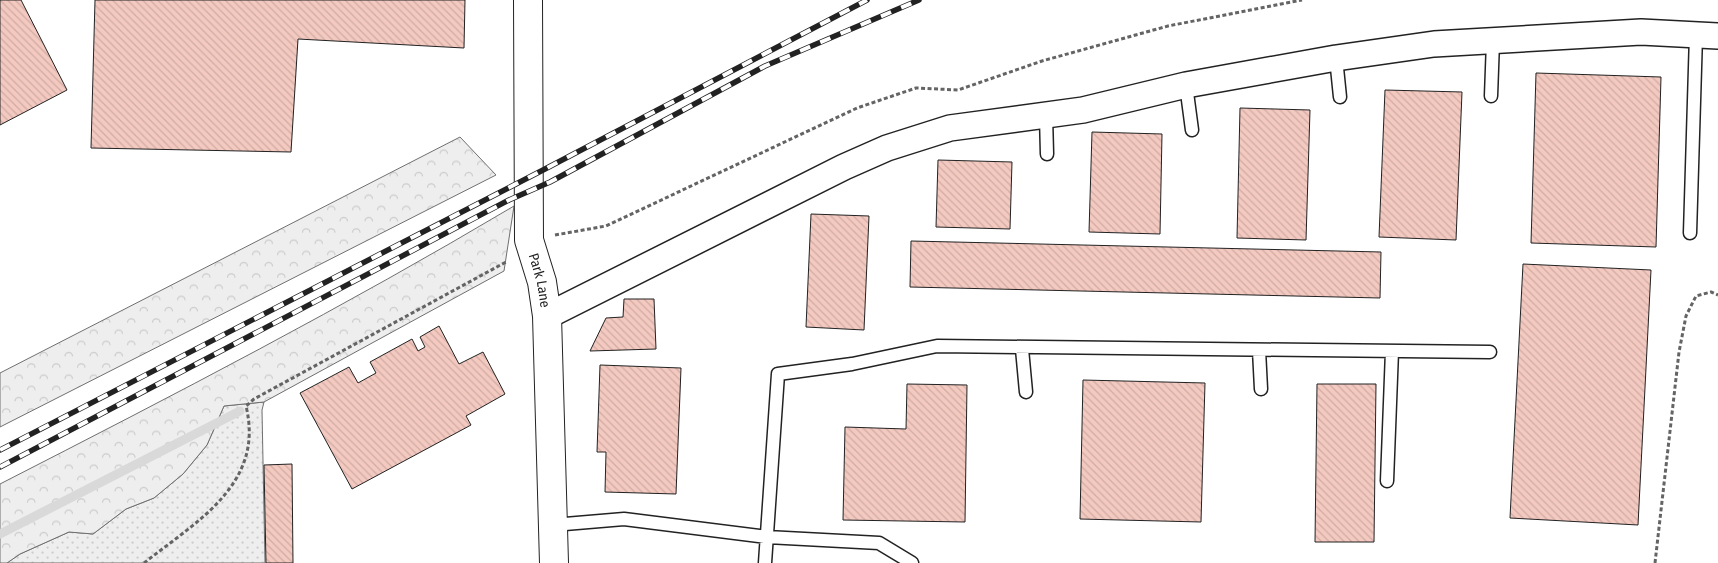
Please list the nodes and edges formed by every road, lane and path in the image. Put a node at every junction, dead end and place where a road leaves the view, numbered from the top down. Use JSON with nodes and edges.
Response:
{"nodes":[{"id":1,"x":528,"y":0,"type":"edge"},
{"id":2,"x":1302,"y":0,"type":"edge"},
{"id":3,"x":1707,"y":35,"type":"edge"},
{"id":4,"x":1493,"y":42,"type":"junction"},
{"id":5,"x":1336,"y":58,"type":"junction"},
{"id":6,"x":1186,"y":86,"type":"junction"},
{"id":7,"x":1491,"y":96,"type":"dead end"},
{"id":8,"x":1340,"y":97,"type":"dead end"},
{"id":9,"x":1046,"y":116,"type":"junction"},
{"id":10,"x":1192,"y":130,"type":"dead end"},
{"id":11,"x":1047,"y":154,"type":"dead end"},
{"id":12,"x":1690,"y":233,"type":"dead end"},
{"id":13,"x":529,"y":240,"type":"junction"},
{"id":14,"x":1718,"y":295,"type":"edge"},
{"id":15,"x":548,"y":316,"type":"junction"},
{"id":16,"x":1022,"y":349,"type":"junction"},
{"id":17,"x":1259,"y":350,"type":"junction"},
{"id":18,"x":1392,"y":351,"type":"junction"},
{"id":19,"x":1490,"y":352,"type":"dead end"},
{"id":20,"x":1261,"y":389,"type":"dead end"},
{"id":21,"x":1026,"y":392,"type":"dead end"},
{"id":22,"x":1387,"y":481,"type":"dead end"},
{"id":23,"x":552,"y":525,"type":"junction"},
{"id":24,"x":767,"y":537,"type":"junction"},
{"id":25,"x":144,"y":563,"type":"edge"},
{"id":26,"x":554,"y":563,"type":"edge"},
{"id":27,"x":765,"y":563,"type":"edge"},
{"id":28,"x":912,"y":563,"type":"edge"},
{"id":29,"x":1655,"y":563,"type":"edge"}],
"edges":[{"from":1,"to":13,"type":"street","name":"Park Lane"},
{"from":2,"to":13,"type":"path"},
{"from":3,"to":4,"type":"street"},
{"from":3,"to":12,"type":"lane"},
{"from":4,"to":5,"type":"street"},
{"from":4,"to":7,"type":"lane"},
{"from":5,"to":6,"type":"street"},
{"from":5,"to":8,"type":"lane"},
{"from":6,"to":9,"type":"street"},
{"from":6,"to":10,"type":"lane"},
{"from":9,"to":11,"type":"lane"},
{"from":9,"to":15,"type":"street"},
{"from":13,"to":15,"type":"street","name":"Park Lane"},
{"from":13,"to":25,"type":"path"},
{"from":14,"to":29,"type":"path"},
{"from":15,"to":23,"type":"street","name":"Park Lane"},
{"from":16,"to":17,"type":"lane"},
{"from":16,"to":21,"type":"lane"},
{"from":16,"to":24,"type":"lane"},
{"from":17,"to":18,"type":"lane"},
{"from":17,"to":20,"type":"lane"},
{"from":18,"to":19,"type":"lane"},
{"from":18,"to":22,"type":"lane"},
{"from":23,"to":24,"type":"lane"},
{"from":23,"to":26,"type":"street","name":"Park Lane"},
{"from":24,"to":27,"type":"lane"},
{"from":24,"to":28,"type":"lane"}]}
